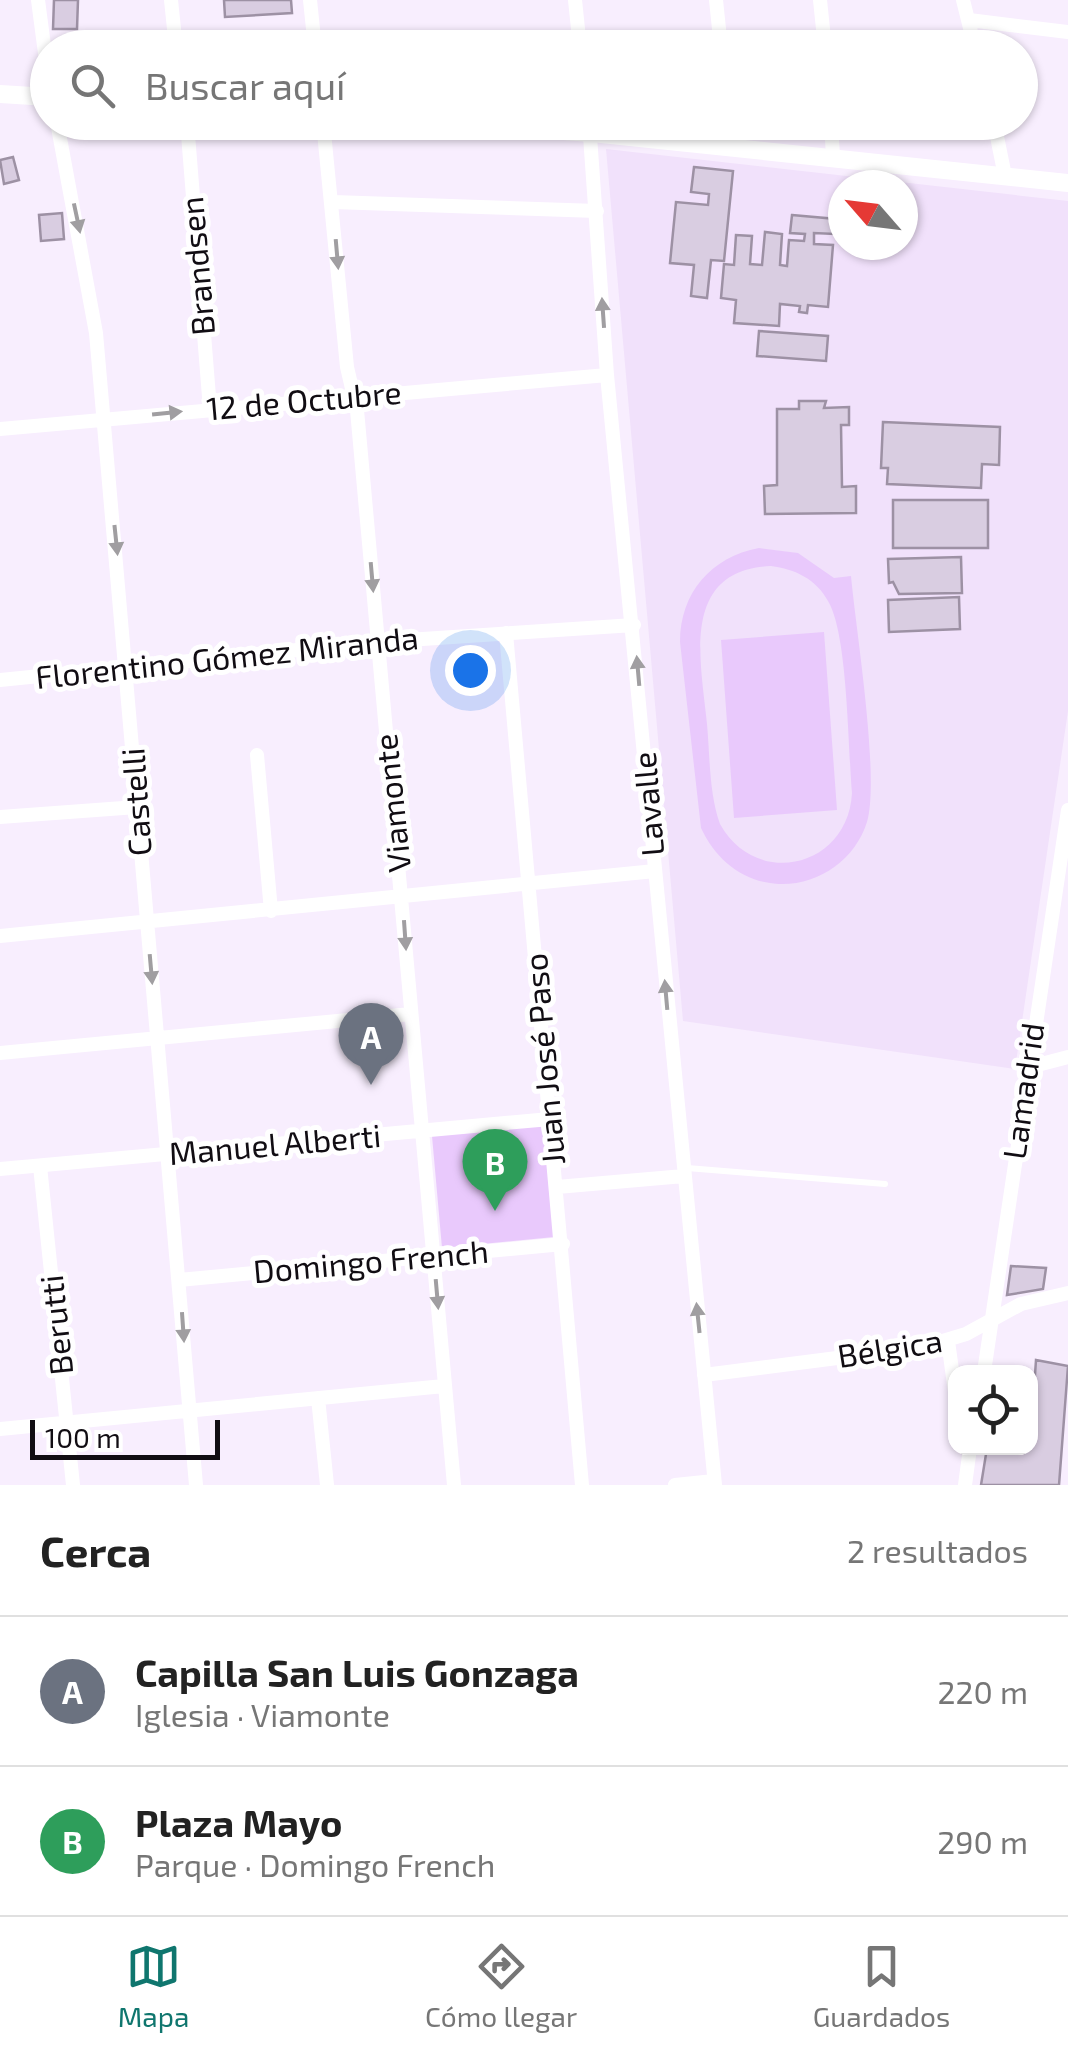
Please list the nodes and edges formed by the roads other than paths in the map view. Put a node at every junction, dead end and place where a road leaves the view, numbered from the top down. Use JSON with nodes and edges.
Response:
{"nodes":[{"id":1,"x":38,"y":0,"type":"edge"},
{"id":2,"x":171,"y":0,"type":"edge"},
{"id":3,"x":310,"y":0,"type":"edge"},
{"id":4,"x":574,"y":0,"type":"edge"},
{"id":5,"x":716,"y":0,"type":"edge"},
{"id":6,"x":820,"y":0,"type":"edge"},
{"id":7,"x":963,"y":0,"type":"edge"},
{"id":8,"x":969,"y":20,"type":"junction"},
{"id":9,"x":42,"y":30,"type":"edge"},
{"id":10,"x":174,"y":30,"type":"edge"},
{"id":11,"x":313,"y":30,"type":"edge"},
{"id":12,"x":578,"y":30,"type":"edge"},
{"id":13,"x":718,"y":30,"type":"edge"},
{"id":14,"x":822,"y":30,"type":"edge"},
{"id":15,"x":972,"y":30,"type":"edge"},
{"id":16,"x":1068,"y":32,"type":"edge"},
{"id":17,"x":0,"y":94,"type":"edge"},
{"id":18,"x":30,"y":96,"type":"edge"},
{"id":19,"x":61,"y":140,"type":"edge"},
{"id":20,"x":188,"y":140,"type":"edge"},
{"id":21,"x":325,"y":140,"type":"edge"},
{"id":22,"x":591,"y":140,"type":"edge"},
{"id":23,"x":694,"y":140,"type":"edge"},
{"id":24,"x":832,"y":140,"type":"edge"},
{"id":25,"x":998,"y":140,"type":"edge"},
{"id":26,"x":832,"y":156,"type":"junction"},
{"id":27,"x":1005,"y":176,"type":"junction"},
{"id":28,"x":1068,"y":184,"type":"edge"},
{"id":29,"x":332,"y":202,"type":"junction"},
{"id":30,"x":597,"y":211,"type":"junction"},
{"id":31,"x":608,"y":375,"type":"junction"},
{"id":32,"x":353,"y":396,"type":"junction"},
{"id":33,"x":210,"y":409,"type":"junction"},
{"id":34,"x":104,"y":420,"type":"junction"},
{"id":35,"x":0,"y":429,"type":"edge"},
{"id":36,"x":634,"y":625,"type":"junction"},
{"id":37,"x":506,"y":632,"type":"junction"},
{"id":38,"x":378,"y":642,"type":"junction"},
{"id":39,"x":127,"y":668,"type":"junction"},
{"id":40,"x":0,"y":680,"type":"edge"},
{"id":41,"x":257,"y":755,"type":"dead end"},
{"id":42,"x":137,"y":806,"type":"junction"},
{"id":43,"x":1068,"y":810,"type":"edge"},
{"id":44,"x":0,"y":816,"type":"edge"},
{"id":45,"x":655,"y":871,"type":"junction"},
{"id":46,"x":529,"y":885,"type":"junction"},
{"id":47,"x":402,"y":899,"type":"junction"},
{"id":48,"x":271,"y":911,"type":"junction"},
{"id":49,"x":147,"y":922,"type":"junction"},
{"id":50,"x":0,"y":936,"type":"edge"},
{"id":51,"x":411,"y":1014,"type":"junction"},
{"id":52,"x":158,"y":1040,"type":"junction"},
{"id":53,"x":0,"y":1053,"type":"edge"},
{"id":54,"x":1068,"y":1057,"type":"edge"},
{"id":55,"x":1026,"y":1068,"type":"junction"},
{"id":56,"x":550,"y":1119,"type":"junction"},
{"id":57,"x":423,"y":1132,"type":"junction"},
{"id":58,"x":167,"y":1154,"type":"junction"},
{"id":59,"x":40,"y":1166,"type":"junction"},
{"id":60,"x":0,"y":1169,"type":"edge"},
{"id":61,"x":683,"y":1172,"type":"junction"},
{"id":62,"x":885,"y":1184,"type":"dead end"},
{"id":63,"x":557,"y":1187,"type":"junction"},
{"id":64,"x":562,"y":1244,"type":"junction"},
{"id":65,"x":434,"y":1256,"type":"junction"},
{"id":66,"x":180,"y":1280,"type":"junction"},
{"id":67,"x":1068,"y":1293,"type":"edge"},
{"id":68,"x":993,"y":1320,"type":"junction"},
{"id":69,"x":948,"y":1341,"type":"junction"},
{"id":70,"x":951,"y":1365,"type":"edge"},
{"id":71,"x":985,"y":1365,"type":"edge"},
{"id":72,"x":704,"y":1375,"type":"junction"},
{"id":73,"x":444,"y":1386,"type":"junction"},
{"id":74,"x":318,"y":1398,"type":"junction"},
{"id":75,"x":190,"y":1410,"type":"junction"},
{"id":76,"x":67,"y":1422,"type":"junction"},
{"id":77,"x":0,"y":1429,"type":"edge"},
{"id":78,"x":963,"y":1455,"type":"edge"},
{"id":79,"x":967,"y":1455,"type":"edge"},
{"id":80,"x":964,"y":1464,"type":"junction"},
{"id":81,"x":714,"y":1483,"type":"edge"},
{"id":82,"x":73,"y":1485,"type":"edge"},
{"id":83,"x":196,"y":1485,"type":"edge"},
{"id":84,"x":327,"y":1485,"type":"edge"},
{"id":85,"x":454,"y":1485,"type":"edge"},
{"id":86,"x":582,"y":1485,"type":"edge"},
{"id":87,"x":675,"y":1485,"type":"edge"},
{"id":88,"x":964,"y":1485,"type":"edge"}],
"edges":[{"from":1,"to":9,"type":"street"},
{"from":2,"to":10,"type":"street"},
{"from":3,"to":11,"type":"street"},
{"from":4,"to":12,"type":"street"},
{"from":5,"to":13,"type":"street"},
{"from":6,"to":14,"type":"street"},
{"from":7,"to":8,"type":"street"},
{"from":8,"to":15,"type":"street"},
{"from":8,"to":16,"type":"street"},
{"from":17,"to":18,"type":"main road"},
{"from":19,"to":34,"type":"street","name":"Castelli","one_way":true},
{"from":20,"to":33,"type":"street","name":"Brandsen"},
{"from":21,"to":29,"type":"street","name":"Viamonte"},
{"from":22,"to":30,"type":"street","name":"Lavalle"},
{"from":23,"to":26,"type":"main road"},
{"from":24,"to":26,"type":"street"},
{"from":25,"to":27,"type":"street"},
{"from":26,"to":27,"type":"main road"},
{"from":27,"to":28,"type":"main road"},
{"from":29,"to":30,"type":"street"},
{"from":29,"to":32,"type":"street","name":"Viamonte","one_way":true},
{"from":31,"to":30,"type":"street","name":"Lavalle","one_way":true},
{"from":31,"to":32,"type":"street","name":"12 de Octubre"},
{"from":31,"to":36,"type":"street","name":"Lavalle"},
{"from":32,"to":33,"type":"street","name":"12 de Octubre"},
{"from":32,"to":38,"type":"street","name":"Viamonte","one_way":true},
{"from":34,"to":33,"type":"street","name":"12 de Octubre","one_way":true},
{"from":34,"to":35,"type":"street","name":"12 de Octubre"},
{"from":34,"to":39,"type":"street","name":"Castelli","one_way":true},
{"from":36,"to":37,"type":"street","name":"Florentino Gómez Miranda"},
{"from":45,"to":36,"type":"street","name":"Lavalle","one_way":true},
{"from":37,"to":38,"type":"street","name":"Florentino Gómez Miranda"},
{"from":37,"to":46,"type":"street","name":"Juan José Paso"},
{"from":38,"to":39,"type":"street","name":"Florentino Gómez Miranda"},
{"from":38,"to":47,"type":"street","name":"Viamonte"},
{"from":39,"to":40,"type":"street","name":"Florentino Gómez Miranda"},
{"from":39,"to":42,"type":"street","name":"Castelli"},
{"from":41,"to":48,"type":"street"},
{"from":42,"to":44,"type":"street"},
{"from":42,"to":49,"type":"street","name":"Castelli"},
{"from":43,"to":55,"type":"street","name":"Lamadrid"},
{"from":45,"to":46,"type":"street"},
{"from":61,"to":45,"type":"street","name":"Lavalle","one_way":true},
{"from":46,"to":47,"type":"street"},
{"from":46,"to":56,"type":"street","name":"Juan José Paso"},
{"from":47,"to":48,"type":"street"},
{"from":47,"to":51,"type":"street","name":"Viamonte","one_way":true},
{"from":48,"to":49,"type":"street"},
{"from":49,"to":50,"type":"street"},
{"from":49,"to":52,"type":"street","name":"Castelli","one_way":true},
{"from":51,"to":52,"type":"street"},
{"from":51,"to":57,"type":"street","name":"Viamonte"},
{"from":52,"to":53,"type":"street"},
{"from":52,"to":58,"type":"street","name":"Castelli"},
{"from":54,"to":55,"type":"street"},
{"from":55,"to":68,"type":"street","name":"Lamadrid"},
{"from":56,"to":57,"type":"street","name":"Manuel Alberti"},
{"from":56,"to":63,"type":"street","name":"Juan José Paso"},
{"from":57,"to":58,"type":"street","name":"Manuel Alberti"},
{"from":57,"to":65,"type":"street","name":"Viamonte"},
{"from":58,"to":59,"type":"street","name":"Manuel Alberti"},
{"from":58,"to":66,"type":"street","name":"Castelli"},
{"from":59,"to":60,"type":"street","name":"Manuel Alberti"},
{"from":59,"to":76,"type":"street","name":"Berutti"},
{"from":61,"to":62,"type":"lane"},
{"from":61,"to":63,"type":"street"},
{"from":72,"to":61,"type":"street","name":"Lavalle","one_way":true},
{"from":63,"to":64,"type":"street","name":"Juan José Paso"},
{"from":64,"to":65,"type":"street","name":"Domingo French"},
{"from":64,"to":86,"type":"street","name":"Juan José Paso"},
{"from":65,"to":66,"type":"street","name":"Domingo French"},
{"from":65,"to":73,"type":"street","name":"Viamonte","one_way":true},
{"from":66,"to":75,"type":"street","name":"Castelli","one_way":true},
{"from":67,"to":68,"type":"street","name":"Bélgica"},
{"from":68,"to":69,"type":"street","name":"Bélgica"},
{"from":68,"to":71,"type":"street","name":"Lamadrid"},
{"from":69,"to":70,"type":"street"},
{"from":69,"to":72,"type":"street","name":"Bélgica"},
{"from":72,"to":81,"type":"street","name":"Lavalle"},
{"from":73,"to":74,"type":"street"},
{"from":73,"to":85,"type":"street","name":"Viamonte"},
{"from":74,"to":75,"type":"street"},
{"from":74,"to":84,"type":"street"},
{"from":75,"to":76,"type":"street"},
{"from":75,"to":83,"type":"street","name":"Castelli"},
{"from":76,"to":77,"type":"street"},
{"from":76,"to":82,"type":"street","name":"Berutti"},
{"from":78,"to":80,"type":"street"},
{"from":79,"to":80,"type":"street"},
{"from":80,"to":88,"type":"street"},
{"from":81,"to":87,"type":"street"}]}
